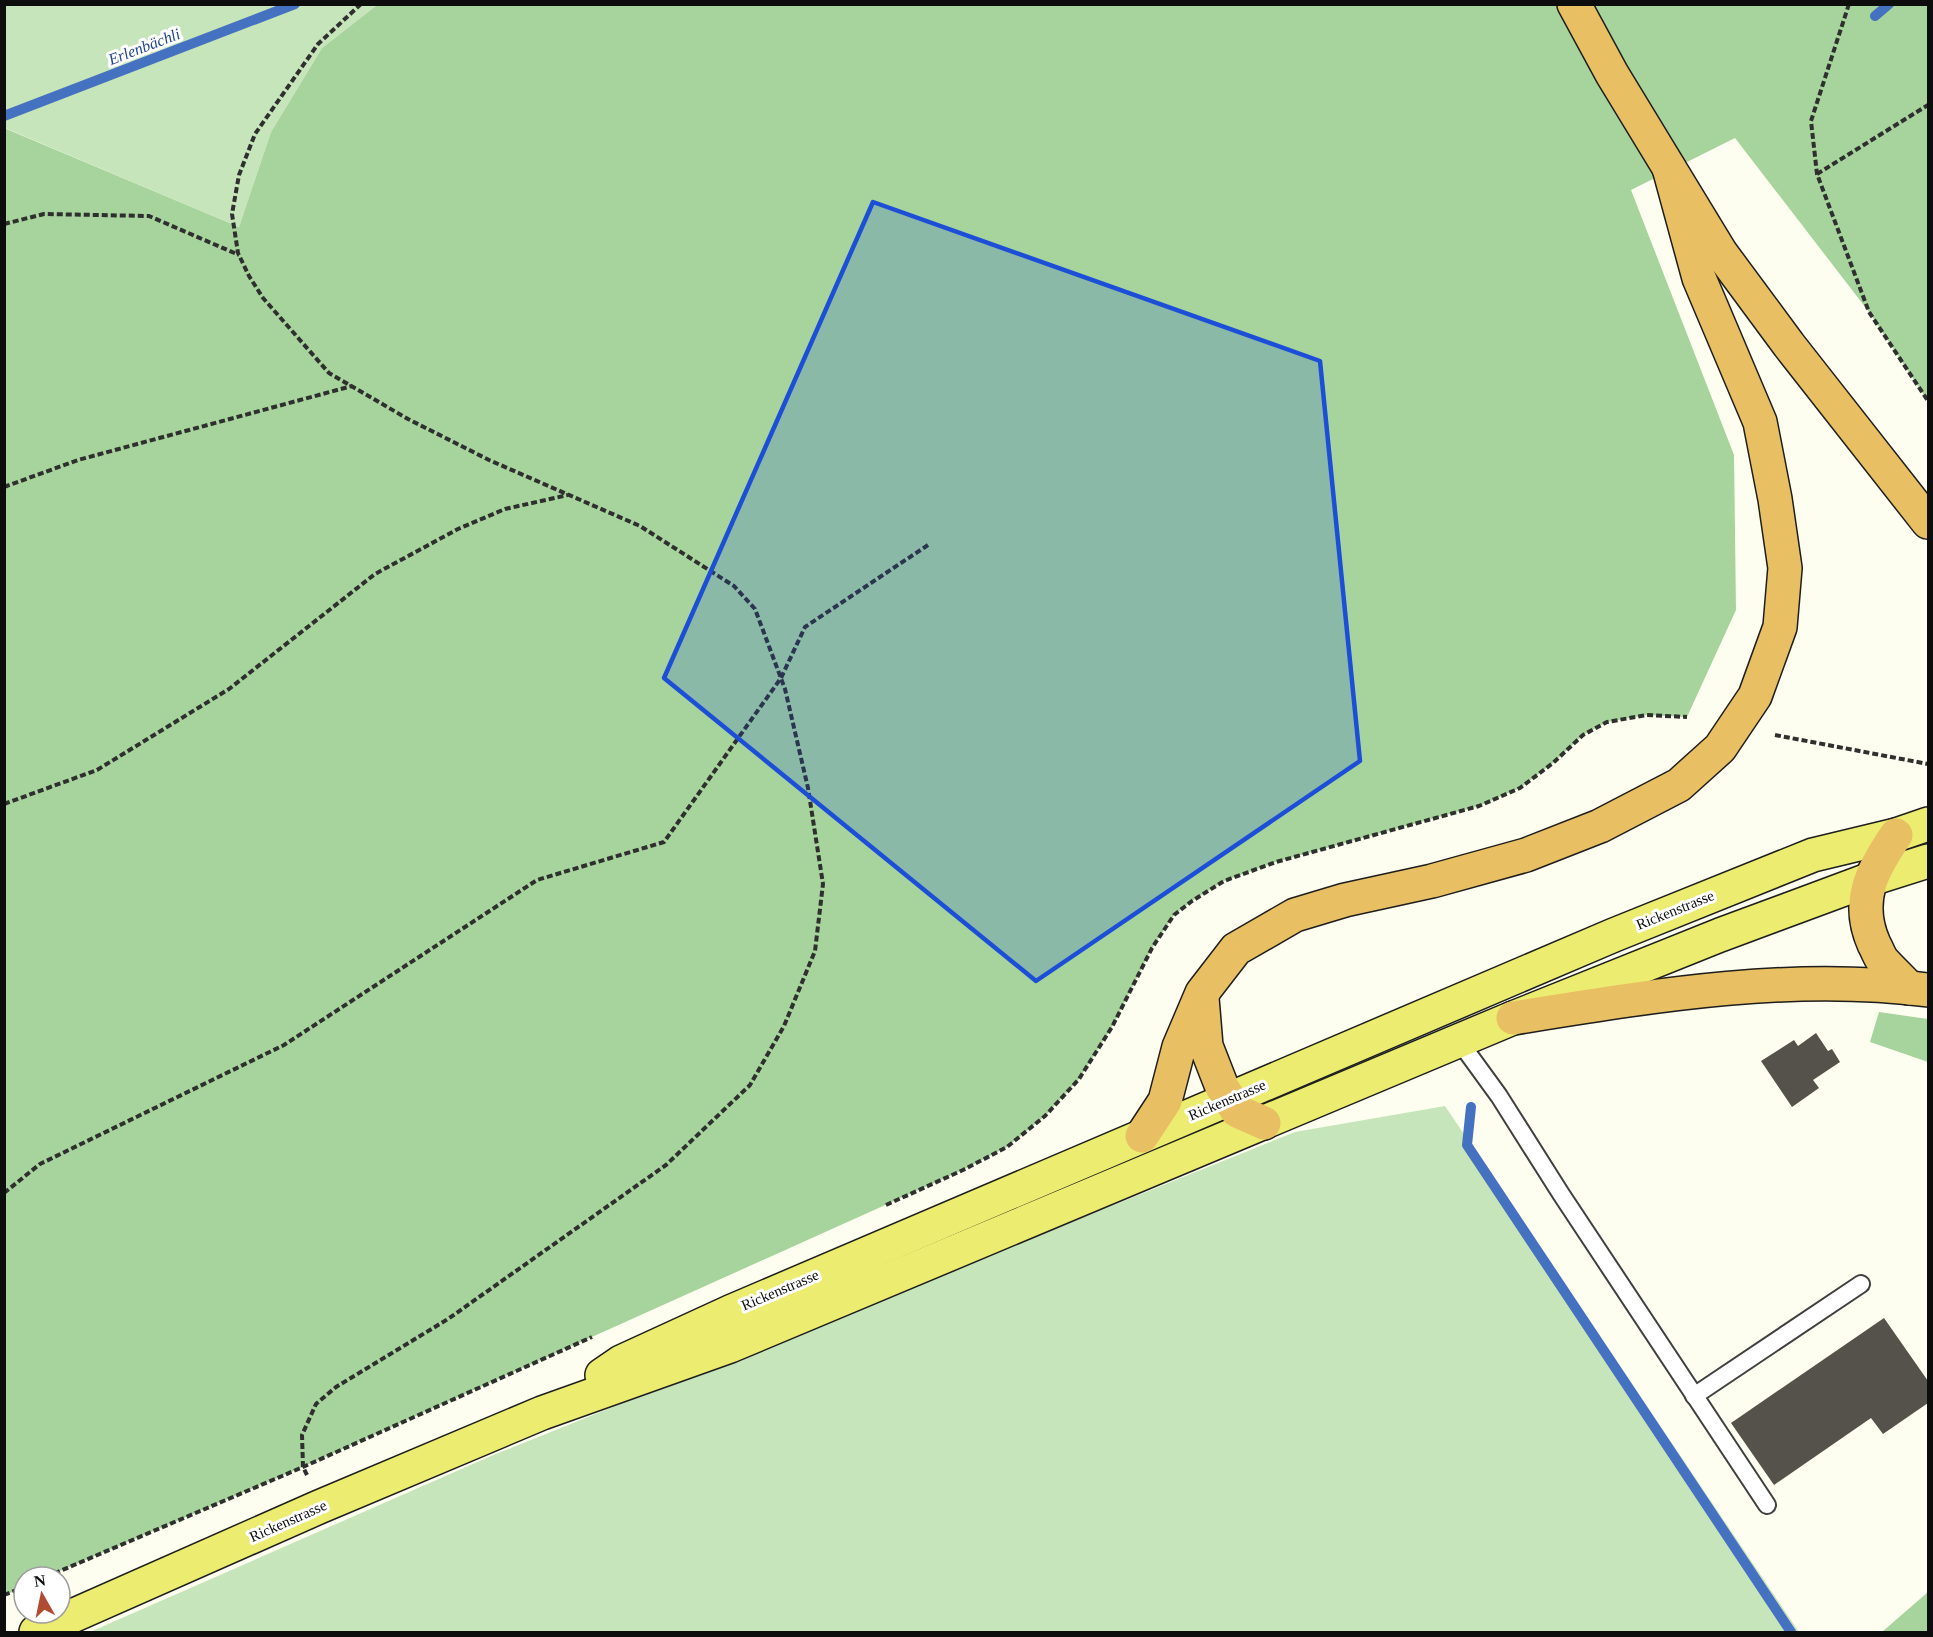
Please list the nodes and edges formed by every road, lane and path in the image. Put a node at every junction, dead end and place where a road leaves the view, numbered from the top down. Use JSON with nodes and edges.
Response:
{"nodes":[{"id":1,"x":361,"y":4,"type":"edge"},
{"id":2,"x":1574,"y":4,"type":"edge"},
{"id":3,"x":1849,"y":4,"type":"edge"},
{"id":4,"x":1929,"y":105,"type":"edge"},
{"id":5,"x":1669,"y":168,"type":"junction"},
{"id":6,"x":1817,"y":174,"type":"junction"},
{"id":7,"x":4,"y":224,"type":"edge"},
{"id":8,"x":239,"y":256,"type":"junction"},
{"id":9,"x":352,"y":386,"type":"junction"},
{"id":10,"x":1929,"y":401,"type":"edge"},
{"id":11,"x":1862,"y":440,"type":"junction"},
{"id":12,"x":1929,"y":486,"type":"edge"},
{"id":13,"x":4,"y":487,"type":"edge"},
{"id":14,"x":568,"y":495,"type":"junction"},
{"id":15,"x":1929,"y":522,"type":"edge"},
{"id":16,"x":928,"y":545,"type":"dead end"},
{"id":17,"x":781,"y":678,"type":"junction"},
{"id":18,"x":1687,"y":717,"type":"dead end"},
{"id":19,"x":1775,"y":735,"type":"dead end"},
{"id":20,"x":1929,"y":764,"type":"edge"},
{"id":21,"x":4,"y":804,"type":"edge"},
{"id":22,"x":1929,"y":824,"type":"edge"},
{"id":23,"x":1896,"y":835,"type":"junction"},
{"id":24,"x":1929,"y":861,"type":"edge"},
{"id":25,"x":1871,"y":879,"type":"junction"},
{"id":26,"x":1919,"y":989,"type":"edge"},
{"id":27,"x":1202,"y":993,"type":"junction"},
{"id":28,"x":1513,"y":1017,"type":"junction"},
{"id":29,"x":1459,"y":1041,"type":"junction"},
{"id":30,"x":1230,"y":1100,"type":"junction"},
{"id":31,"x":1263,"y":1123,"type":"junction"},
{"id":32,"x":1142,"y":1136,"type":"junction"},
{"id":33,"x":4,"y":1193,"type":"edge"},
{"id":34,"x":877,"y":1209,"type":"dead end"},
{"id":35,"x":1861,"y":1284,"type":"dead end"},
{"id":36,"x":596,"y":1336,"type":"dead end"},
{"id":37,"x":1694,"y":1396,"type":"junction"},
{"id":38,"x":543,"y":1413,"type":"junction"},
{"id":39,"x":303,"y":1467,"type":"junction"},
{"id":40,"x":1767,"y":1505,"type":"dead end"},
{"id":41,"x":319,"y":1507,"type":"junction"},
{"id":42,"x":72,"y":1566,"type":"edge"},
{"id":43,"x":36,"y":1632,"type":"edge"}],
"edges":[{"from":1,"to":8,"type":"path"},
{"from":2,"to":5,"type":"highway"},
{"from":3,"to":6,"type":"path"},
{"from":4,"to":6,"type":"path"},
{"from":5,"to":11,"type":"highway"},
{"from":5,"to":27,"type":"highway"},
{"from":6,"to":10,"type":"path"},
{"from":7,"to":8,"type":"path"},
{"from":8,"to":9,"type":"path"},
{"from":9,"to":13,"type":"path"},
{"from":9,"to":14,"type":"path"},
{"from":11,"to":12,"type":"highway"},
{"from":11,"to":15,"type":"highway"},
{"from":14,"to":17,"type":"path"},
{"from":14,"to":21,"type":"path"},
{"from":16,"to":17,"type":"path"},
{"from":17,"to":33,"type":"path"},
{"from":17,"to":39,"type":"path"},
{"from":18,"to":34,"type":"path"},
{"from":19,"to":20,"type":"path"},
{"from":22,"to":23,"type":"main road","name":"Rickenstrasse"},
{"from":23,"to":25,"type":"highway"},
{"from":23,"to":30,"type":"main road","name":"Rickenstrasse"},
{"from":24,"to":25,"type":"main road","name":"Rickenstrasse"},
{"from":25,"to":26,"type":"highway"},
{"from":25,"to":28,"type":"main road","name":"Rickenstrasse"},
{"from":26,"to":28,"type":"highway"},
{"from":27,"to":30,"type":"highway"},
{"from":27,"to":32,"type":"highway"},
{"from":28,"to":29,"type":"main road","name":"Rickenstrasse"},
{"from":29,"to":31,"type":"main road","name":"Rickenstrasse"},
{"from":29,"to":37,"type":"lane"},
{"from":30,"to":31,"type":"highway"},
{"from":30,"to":32,"type":"main road","name":"Rickenstrasse"},
{"from":31,"to":38,"type":"main road","name":"Rickenstrasse"},
{"from":32,"to":38,"type":"main road","name":"Rickenstrasse"},
{"from":35,"to":37,"type":"lane"},
{"from":36,"to":39,"type":"path"},
{"from":37,"to":40,"type":"lane"},
{"from":38,"to":41,"type":"main road","name":"Rickenstrasse"},
{"from":39,"to":41,"type":"path"},
{"from":39,"to":42,"type":"path"},
{"from":41,"to":43,"type":"main road","name":"Rickenstrasse"}]}
